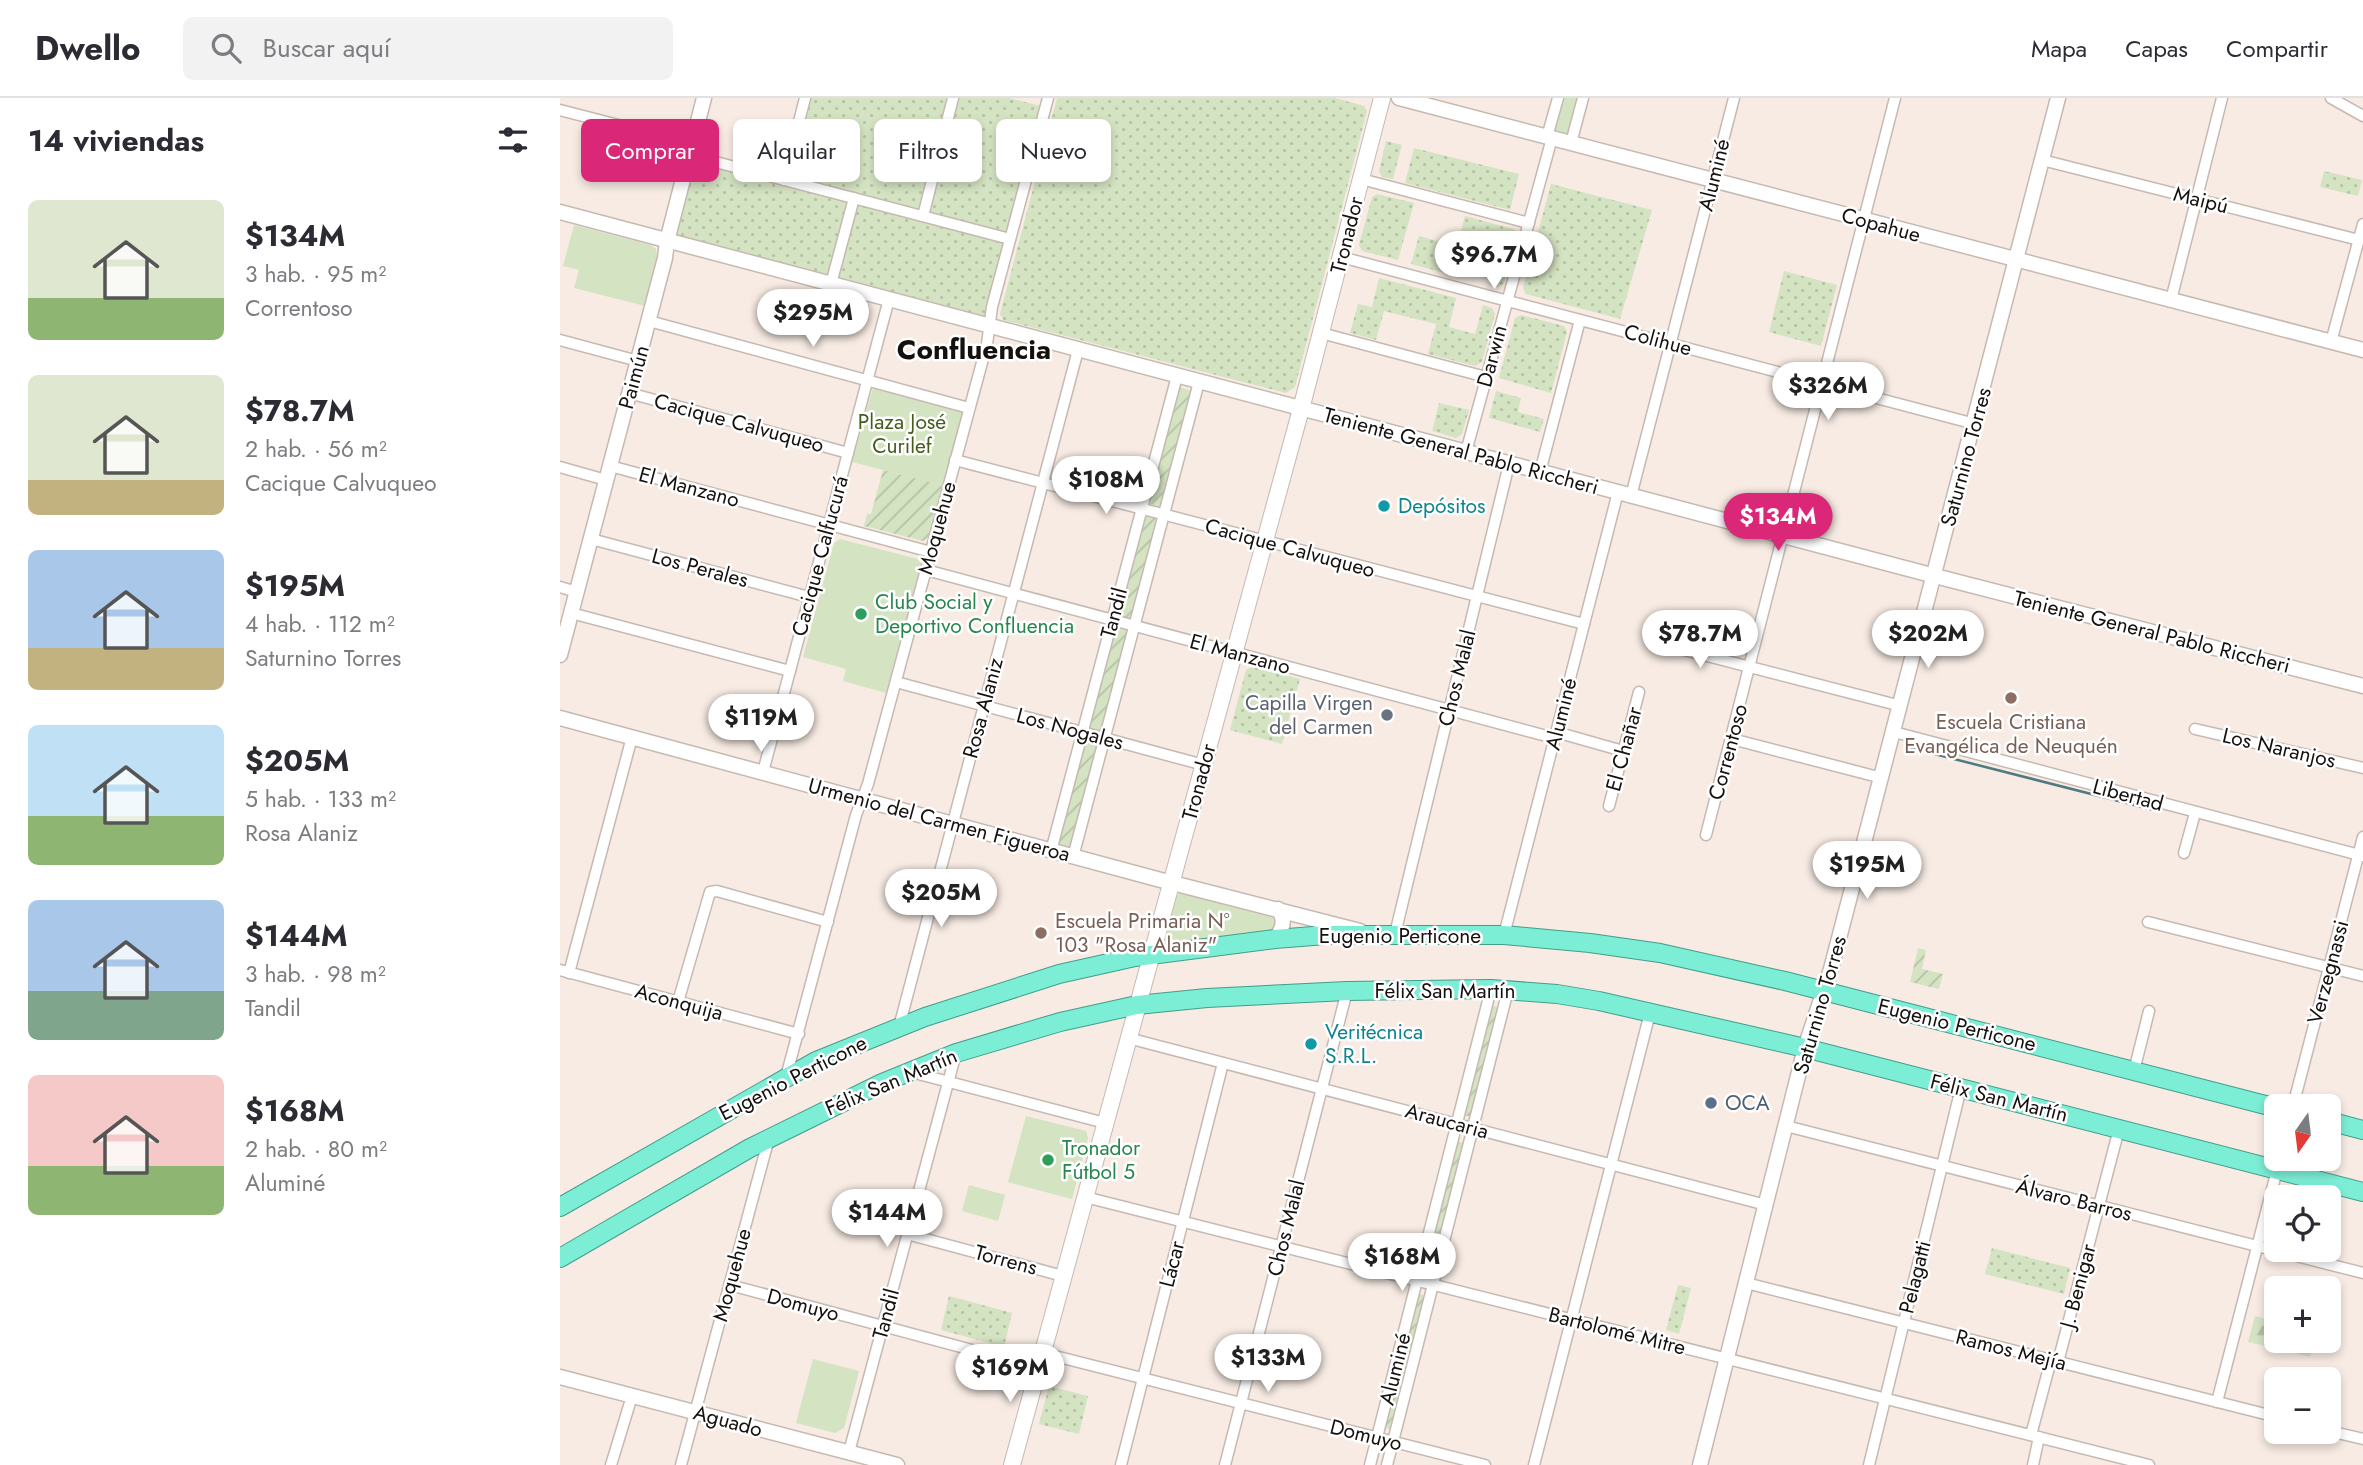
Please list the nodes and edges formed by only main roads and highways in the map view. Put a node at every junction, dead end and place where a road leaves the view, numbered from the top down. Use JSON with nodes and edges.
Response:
{"nodes":[{"id":1,"x":1382,"y":98,"type":"edge"},
{"id":2,"x":1153,"y":953,"type":"junction"},
{"id":3,"x":1137,"y":1005,"type":"junction"},
{"id":4,"x":2264,"y":1105,"type":"edge"},
{"id":5,"x":2342,"y":1124,"type":"edge"},
{"id":6,"x":2363,"y":1130,"type":"edge"},
{"id":7,"x":2363,"y":1192,"type":"edge"},
{"id":8,"x":560,"y":1208,"type":"edge"},
{"id":9,"x":560,"y":1258,"type":"edge"},
{"id":10,"x":1012,"y":1465,"type":"edge"}],
"edges":[{"from":1,"to":2,"type":"main road","name":"Tronador"},
{"from":2,"to":3,"type":"main road","name":"Tronador"},
{"from":2,"to":4,"type":"highway","name":"Eugenio Perticone"},
{"from":2,"to":8,"type":"highway","name":"Eugenio Perticone"},
{"from":3,"to":7,"type":"highway","name":"Félix San Martín"},
{"from":3,"to":9,"type":"highway","name":"Félix San Martín"},
{"from":3,"to":10,"type":"main road","name":"Tronador"},
{"from":5,"to":6,"type":"highway"}]}
